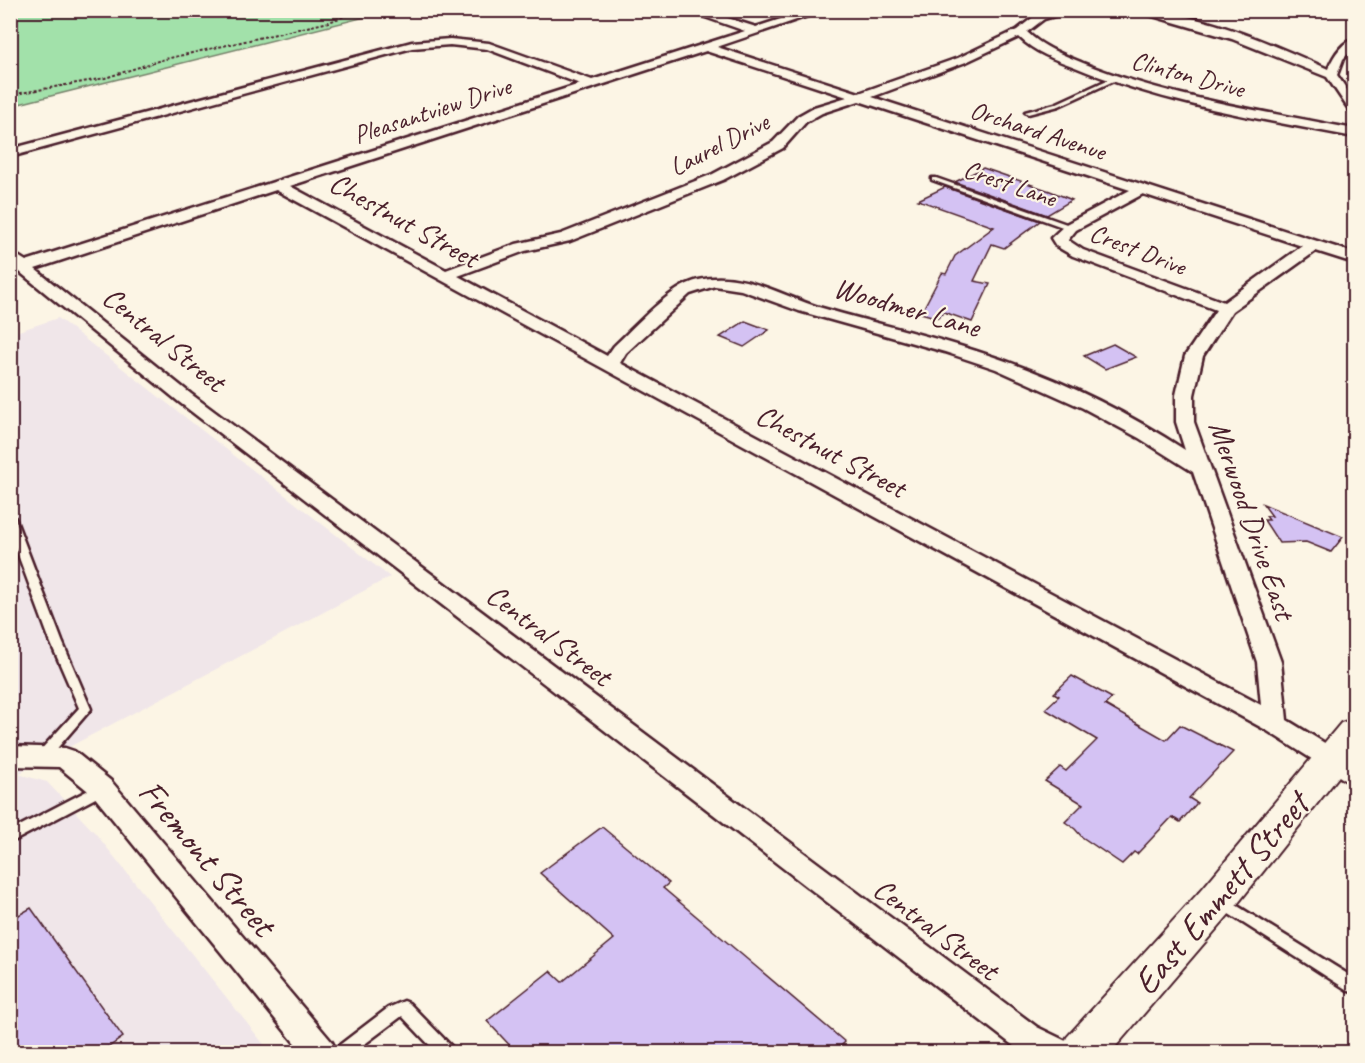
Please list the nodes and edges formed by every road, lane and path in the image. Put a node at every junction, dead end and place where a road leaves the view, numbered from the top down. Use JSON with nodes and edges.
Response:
{"nodes":[{"id":1,"x":361,"y":10,"type":"edge"},
{"id":2,"x":690,"y":10,"type":"edge"},
{"id":3,"x":821,"y":10,"type":"edge"},
{"id":4,"x":1070,"y":10,"type":"edge"},
{"id":5,"x":1137,"y":10,"type":"edge"},
{"id":6,"x":758,"y":31,"type":"junction"},
{"id":7,"x":1021,"y":32,"type":"junction"},
{"id":8,"x":1354,"y":42,"type":"edge"},
{"id":9,"x":706,"y":47,"type":"junction"},
{"id":10,"x":1331,"y":75,"type":"junction"},
{"id":11,"x":1116,"y":78,"type":"junction"},
{"id":12,"x":591,"y":84,"type":"junction"},
{"id":13,"x":10,"y":95,"type":"edge"},
{"id":14,"x":856,"y":96,"type":"junction"},
{"id":15,"x":1354,"y":108,"type":"edge"},
{"id":16,"x":1028,"y":112,"type":"dead end"},
{"id":17,"x":1354,"y":133,"type":"edge"},
{"id":18,"x":10,"y":153,"type":"edge"},
{"id":19,"x":934,"y":179,"type":"dead end"},
{"id":20,"x":277,"y":185,"type":"junction"},
{"id":21,"x":1141,"y":189,"type":"junction"},
{"id":22,"x":1071,"y":227,"type":"junction"},
{"id":23,"x":1354,"y":241,"type":"edge"},
{"id":24,"x":1321,"y":247,"type":"junction"},
{"id":25,"x":1354,"y":258,"type":"edge"},
{"id":26,"x":17,"y":261,"type":"edge"},
{"id":27,"x":444,"y":276,"type":"junction"},
{"id":28,"x":1226,"y":308,"type":"junction"},
{"id":29,"x":610,"y":365,"type":"junction"},
{"id":30,"x":1199,"y":468,"type":"junction"},
{"id":31,"x":10,"y":518,"type":"edge"},
{"id":32,"x":1275,"y":724,"type":"junction"},
{"id":33,"x":1347,"y":755,"type":"edge"},
{"id":34,"x":10,"y":756,"type":"edge"},
{"id":35,"x":42,"y":757,"type":"junction"},
{"id":36,"x":102,"y":788,"type":"junction"},
{"id":37,"x":10,"y":838,"type":"edge"},
{"id":38,"x":1217,"y":900,"type":"junction"},
{"id":39,"x":1354,"y":986,"type":"edge"},
{"id":40,"x":321,"y":1053,"type":"edge"},
{"id":41,"x":343,"y":1053,"type":"edge"},
{"id":42,"x":446,"y":1053,"type":"edge"},
{"id":43,"x":1057,"y":1053,"type":"edge"},
{"id":44,"x":1083,"y":1053,"type":"edge"}],
"edges":[{"from":1,"to":13,"type":"path"},
{"from":2,"to":6,"type":"street"},
{"from":3,"to":6,"type":"street","name":"Pleasantview Drive"},
{"from":4,"to":7,"type":"street","name":"Laurel Drive"},
{"from":5,"to":10,"type":"street"},
{"from":6,"to":9,"type":"street","name":"Pleasantview Drive"},
{"from":7,"to":11,"type":"street","name":"Clinton Drive"},
{"from":7,"to":14,"type":"street","name":"Laurel Drive"},
{"from":8,"to":10,"type":"street"},
{"from":9,"to":12,"type":"street","name":"Pleasantview Drive"},
{"from":9,"to":14,"type":"street","name":"Orchard Avenue"},
{"from":10,"to":15,"type":"street"},
{"from":11,"to":16,"type":"lane"},
{"from":11,"to":17,"type":"street","name":"Clinton Drive"},
{"from":12,"to":18,"type":"street"},
{"from":12,"to":20,"type":"street","name":"Pleasantview Drive"},
{"from":14,"to":21,"type":"street","name":"Orchard Avenue"},
{"from":14,"to":27,"type":"street","name":"Laurel Drive"},
{"from":19,"to":22,"type":"lane","name":"Crest Lane"},
{"from":20,"to":26,"type":"street","name":"Pleasantview Drive"},
{"from":20,"to":27,"type":"street","name":"Chestnut Street"},
{"from":21,"to":22,"type":"street","name":"Crest Drive"},
{"from":21,"to":24,"type":"street","name":"Orchard Avenue"},
{"from":22,"to":28,"type":"street","name":"Crest Drive"},
{"from":23,"to":24,"type":"street","name":"Merwood Drive East"},
{"from":24,"to":25,"type":"street","name":"Orchard Avenue"},
{"from":24,"to":28,"type":"street","name":"Merwood Drive East"},
{"from":26,"to":43,"type":"street","name":"Central Street"},
{"from":27,"to":29,"type":"street","name":"Chestnut Street"},
{"from":28,"to":30,"type":"street","name":"Merwood Drive East"},
{"from":29,"to":30,"type":"street","name":"Woodmer Lane"},
{"from":29,"to":32,"type":"street","name":"Chestnut Street"},
{"from":30,"to":32,"type":"street","name":"Merwood Drive East"},
{"from":31,"to":35,"type":"lane"},
{"from":32,"to":33,"type":"street","name":"Chestnut Street"},
{"from":33,"to":38,"type":"street","name":"East Emmett Street"},
{"from":34,"to":35,"type":"street","name":"Fremont Street"},
{"from":35,"to":36,"type":"street","name":"Fremont Street"},
{"from":36,"to":37,"type":"lane"},
{"from":36,"to":40,"type":"street","name":"Fremont Street"},
{"from":38,"to":39,"type":"lane"},
{"from":38,"to":44,"type":"street","name":"East Emmett Street"},
{"from":41,"to":42,"type":"lane"}]}
